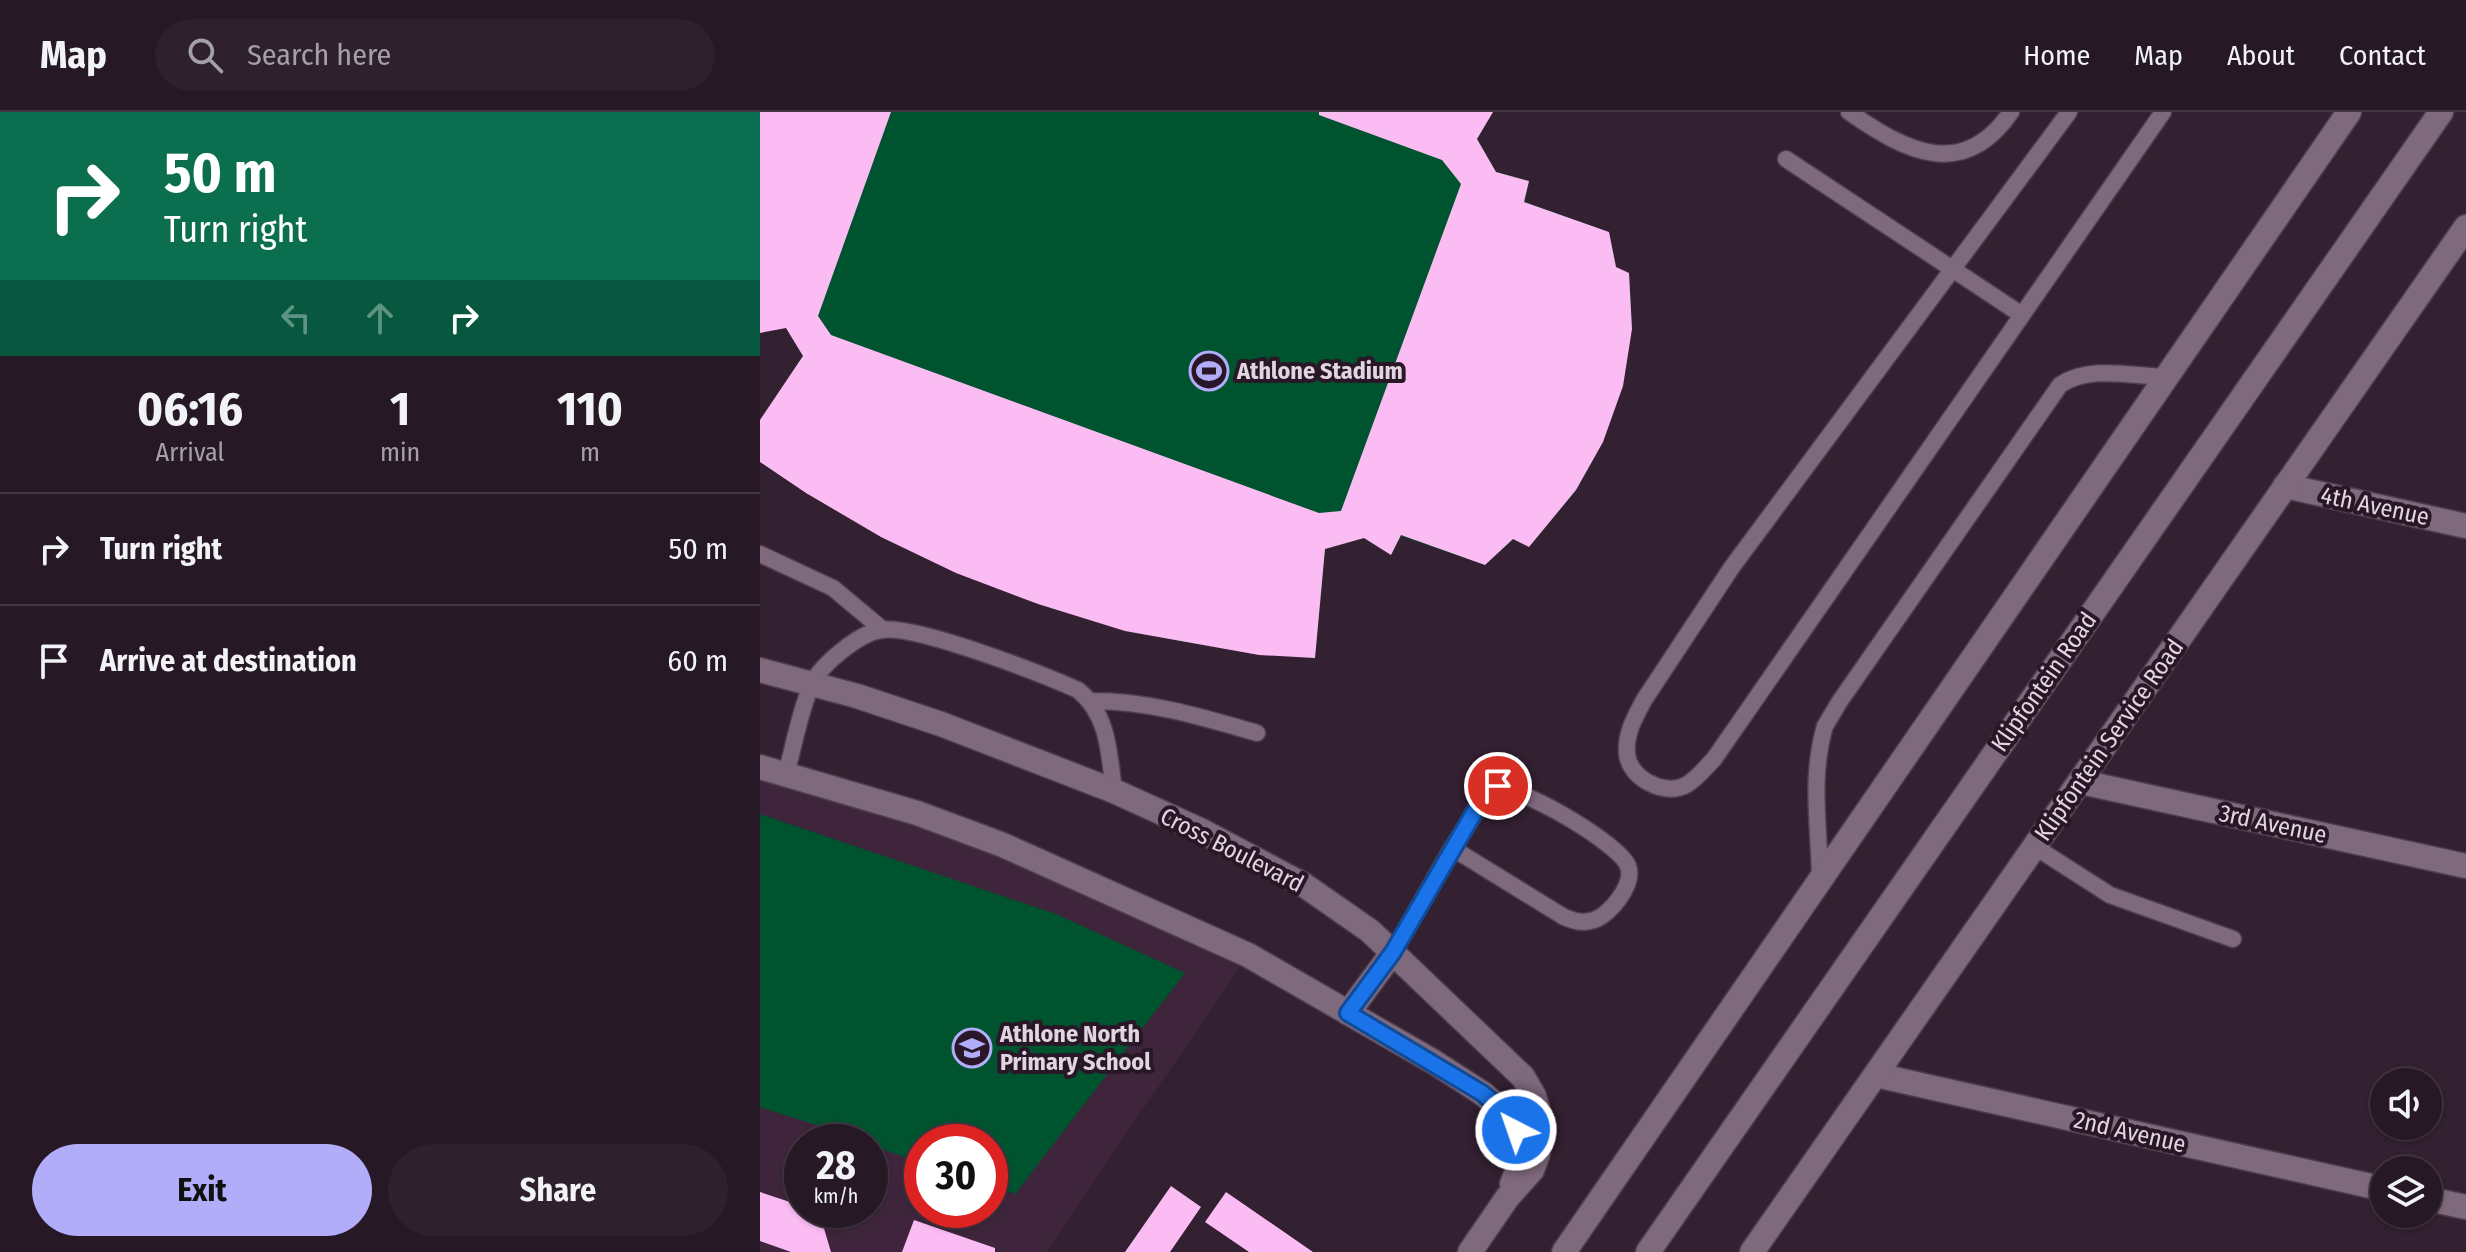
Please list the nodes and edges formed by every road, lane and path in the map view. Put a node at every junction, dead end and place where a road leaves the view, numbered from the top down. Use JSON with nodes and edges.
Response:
{"nodes":[{"id":1,"x":1849,"y":112,"type":"edge"},
{"id":2,"x":2011,"y":112,"type":"edge"},
{"id":3,"x":2069,"y":112,"type":"edge"},
{"id":4,"x":2163,"y":112,"type":"edge"},
{"id":5,"x":2349,"y":112,"type":"edge"},
{"id":6,"x":2441,"y":112,"type":"edge"},
{"id":7,"x":1786,"y":159,"type":"dead end"},
{"id":8,"x":2466,"y":227,"type":"edge"},
{"id":9,"x":1954,"y":267,"type":"junction"},
{"id":10,"x":2022,"y":315,"type":"junction"},
{"id":11,"x":2167,"y":377,"type":"junction"},
{"id":12,"x":2285,"y":486,"type":"junction"},
{"id":13,"x":2466,"y":526,"type":"edge"},
{"id":14,"x":760,"y":554,"type":"edge"},
{"id":15,"x":882,"y":629,"type":"junction"},
{"id":16,"x":760,"y":670,"type":"edge"},
{"id":17,"x":812,"y":683,"type":"junction"},
{"id":18,"x":1092,"y":701,"type":"junction"},
{"id":19,"x":1257,"y":733,"type":"dead end"},
{"id":20,"x":760,"y":767,"type":"edge"},
{"id":21,"x":786,"y":774,"type":"junction"},
{"id":22,"x":2081,"y":782,"type":"junction"},
{"id":23,"x":1114,"y":791,"type":"junction"},
{"id":24,"x":2035,"y":847,"type":"junction"},
{"id":25,"x":1452,"y":848,"type":"junction"},
{"id":26,"x":2466,"y":866,"type":"edge"},
{"id":27,"x":1820,"y":877,"type":"junction"},
{"id":28,"x":2233,"y":939,"type":"dead end"},
{"id":29,"x":1393,"y":952,"type":"junction"},
{"id":30,"x":1348,"y":1013,"type":"junction"},
{"id":31,"x":1876,"y":1075,"type":"junction"},
{"id":32,"x":2370,"y":1186,"type":"edge"},
{"id":33,"x":1507,"y":1198,"type":"junction"},
{"id":34,"x":2442,"y":1202,"type":"edge"},
{"id":35,"x":2466,"y":1207,"type":"edge"},
{"id":36,"x":1470,"y":1252,"type":"edge"},
{"id":37,"x":1564,"y":1252,"type":"edge"},
{"id":38,"x":1648,"y":1252,"type":"edge"},
{"id":39,"x":1752,"y":1252,"type":"edge"}],
"edges":[{"from":1,"to":2,"type":"lane"},
{"from":3,"to":9,"type":"lane"},
{"from":4,"to":10,"type":"lane"},
{"from":5,"to":11,"type":"street"},
{"from":6,"to":38,"type":"street","name":"Klipfontein Road"},
{"from":7,"to":9,"type":"lane"},
{"from":8,"to":12,"type":"street","name":"Klipfontein Service Road"},
{"from":9,"to":10,"type":"lane"},
{"from":9,"to":10,"type":"lane"},
{"from":11,"to":27,"type":"street"},
{"from":11,"to":27,"type":"lane"},
{"from":12,"to":13,"type":"street","name":"4th Avenue"},
{"from":12,"to":22,"type":"street","name":"Klipfontein Service Road"},
{"from":14,"to":15,"type":"lane"},
{"from":15,"to":17,"type":"lane"},
{"from":15,"to":18,"type":"lane"},
{"from":16,"to":17,"type":"street","name":"Cross Boulevard"},
{"from":17,"to":21,"type":"lane"},
{"from":17,"to":23,"type":"street","name":"Cross Boulevard"},
{"from":18,"to":19,"type":"lane"},
{"from":18,"to":23,"type":"lane"},
{"from":20,"to":21,"type":"street","name":"Cross Boulevard"},
{"from":21,"to":30,"type":"street","name":"Cross Boulevard"},
{"from":22,"to":24,"type":"street","name":"Klipfontein Service Road"},
{"from":22,"to":26,"type":"street","name":"3rd Avenue"},
{"from":23,"to":29,"type":"street","name":"Cross Boulevard"},
{"from":24,"to":28,"type":"lane"},
{"from":24,"to":31,"type":"street","name":"Klipfontein Service Road"},
{"from":25,"to":25,"type":"lane"},
{"from":25,"to":29,"type":"lane"},
{"from":27,"to":37,"type":"street"},
{"from":29,"to":30,"type":"street"},
{"from":29,"to":33,"type":"street","name":"Cross Boulevard"},
{"from":30,"to":33,"type":"street","name":"Cross Boulevard"},
{"from":31,"to":32,"type":"street","name":"2nd Avenue"},
{"from":31,"to":39,"type":"street","name":"Klipfontein Service Road"},
{"from":33,"to":36,"type":"street","name":"Cross Boulevard"},
{"from":34,"to":35,"type":"street"}]}
